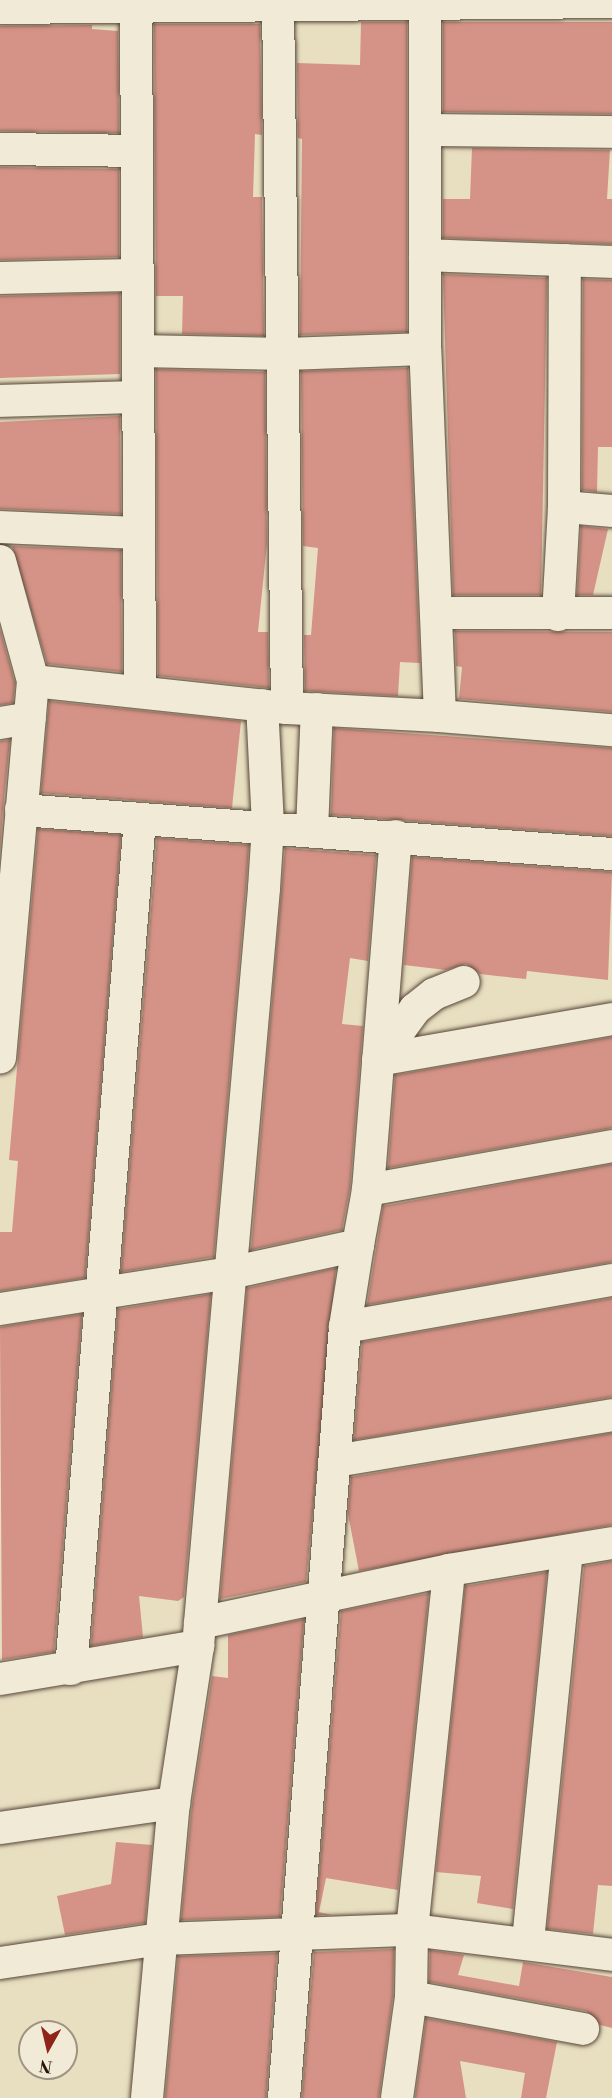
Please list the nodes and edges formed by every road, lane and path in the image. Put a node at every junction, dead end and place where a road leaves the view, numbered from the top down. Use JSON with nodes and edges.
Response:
{"nodes":[{"id":1,"x":612,"y":2,"type":"edge"},
{"id":2,"x":278,"y":4,"type":"edge"},
{"id":3,"x":425,"y":6,"type":"junction"},
{"id":4,"x":0,"y":8,"type":"edge"},
{"id":5,"x":136,"y":8,"type":"junction"},
{"id":6,"x":425,"y":130,"type":"junction"},
{"id":7,"x":612,"y":132,"type":"edge"},
{"id":8,"x":0,"y":149,"type":"edge"},
{"id":9,"x":137,"y":151,"type":"junction"},
{"id":10,"x":424,"y":255,"type":"junction"},
{"id":11,"x":565,"y":260,"type":"junction"},
{"id":12,"x":612,"y":262,"type":"edge"},
{"id":13,"x":137,"y":275,"type":"junction"},
{"id":14,"x":0,"y":278,"type":"edge"},
{"id":15,"x":424,"y":349,"type":"junction"},
{"id":16,"x":138,"y":351,"type":"junction"},
{"id":17,"x":286,"y":354,"type":"junction"},
{"id":18,"x":137,"y":397,"type":"junction"},
{"id":19,"x":0,"y":402,"type":"edge"},
{"id":20,"x":564,"y":507,"type":"junction"},
{"id":21,"x":612,"y":511,"type":"edge"},
{"id":22,"x":0,"y":527,"type":"edge"},
{"id":23,"x":139,"y":533,"type":"junction"},
{"id":24,"x":0,"y":561,"type":"edge"},
{"id":25,"x":436,"y":613,"type":"junction"},
{"id":26,"x":612,"y":614,"type":"edge"},
{"id":27,"x":558,"y":615,"type":"junction"},
{"id":28,"x":33,"y":681,"type":"junction"},
{"id":29,"x":140,"y":692,"type":"junction"},
{"id":30,"x":288,"y":707,"type":"junction"},
{"id":31,"x":440,"y":716,"type":"junction"},
{"id":32,"x":15,"y":720,"type":"edge"},
{"id":33,"x":612,"y":730,"type":"edge"},
{"id":34,"x":21,"y":810,"type":"junction"},
{"id":35,"x":140,"y":819,"type":"junction"},
{"id":36,"x":268,"y":826,"type":"junction"},
{"id":37,"x":312,"y":831,"type":"junction"},
{"id":38,"x":396,"y":836,"type":"junction"},
{"id":39,"x":9,"y":847,"type":"edge"},
{"id":40,"x":612,"y":854,"type":"edge"},
{"id":41,"x":464,"y":982,"type":"dead end"},
{"id":42,"x":612,"y":1019,"type":"edge"},
{"id":43,"x":0,"y":1058,"type":"edge"},
{"id":44,"x":378,"y":1060,"type":"junction"},
{"id":45,"x":612,"y":1146,"type":"edge"},
{"id":46,"x":368,"y":1190,"type":"junction"},
{"id":47,"x":358,"y":1245,"type":"junction"},
{"id":48,"x":230,"y":1273,"type":"junction"},
{"id":49,"x":612,"y":1280,"type":"edge"},
{"id":50,"x":105,"y":1293,"type":"junction"},
{"id":51,"x":0,"y":1309,"type":"edge"},
{"id":52,"x":345,"y":1328,"type":"junction"},
{"id":53,"x":612,"y":1415,"type":"edge"},
{"id":54,"x":335,"y":1461,"type":"junction"},
{"id":55,"x":612,"y":1543,"type":"edge"},
{"id":56,"x":567,"y":1552,"type":"junction"},
{"id":57,"x":449,"y":1570,"type":"junction"},
{"id":58,"x":326,"y":1595,"type":"junction"},
{"id":59,"x":199,"y":1634,"type":"junction"},
{"id":60,"x":71,"y":1669,"type":"junction"},
{"id":61,"x":0,"y":1679,"type":"edge"},
{"id":62,"x":174,"y":1803,"type":"junction"},
{"id":63,"x":0,"y":1828,"type":"edge"},
{"id":64,"x":412,"y":1930,"type":"junction"},
{"id":65,"x":297,"y":1937,"type":"junction"},
{"id":66,"x":161,"y":1939,"type":"junction"},
{"id":67,"x":528,"y":1941,"type":"junction"},
{"id":68,"x":612,"y":1955,"type":"edge"},
{"id":69,"x":0,"y":1963,"type":"edge"},
{"id":70,"x":411,"y":1997,"type":"junction"},
{"id":71,"x":583,"y":2029,"type":"dead end"},
{"id":72,"x":147,"y":2098,"type":"edge"},
{"id":73,"x":284,"y":2098,"type":"edge"},
{"id":74,"x":397,"y":2098,"type":"edge"}],
"edges":[{"from":1,"to":3,"type":"street"},
{"from":2,"to":3,"type":"street"},
{"from":2,"to":5,"type":"street"},
{"from":2,"to":17,"type":"street"},
{"from":3,"to":6,"type":"street"},
{"from":4,"to":5,"type":"street"},
{"from":5,"to":9,"type":"street"},
{"from":6,"to":7,"type":"street"},
{"from":6,"to":10,"type":"street"},
{"from":8,"to":9,"type":"street"},
{"from":9,"to":13,"type":"street"},
{"from":10,"to":11,"type":"street"},
{"from":10,"to":15,"type":"street"},
{"from":11,"to":12,"type":"street"},
{"from":11,"to":20,"type":"street"},
{"from":13,"to":14,"type":"street"},
{"from":13,"to":16,"type":"street"},
{"from":15,"to":17,"type":"street"},
{"from":15,"to":25,"type":"street"},
{"from":16,"to":17,"type":"street"},
{"from":16,"to":18,"type":"street"},
{"from":17,"to":30,"type":"street"},
{"from":18,"to":19,"type":"street"},
{"from":18,"to":23,"type":"street"},
{"from":20,"to":21,"type":"street"},
{"from":20,"to":27,"type":"street"},
{"from":22,"to":23,"type":"street"},
{"from":23,"to":29,"type":"street"},
{"from":24,"to":28,"type":"street"},
{"from":25,"to":27,"type":"street"},
{"from":25,"to":31,"type":"street"},
{"from":26,"to":27,"type":"street"},
{"from":28,"to":29,"type":"street"},
{"from":28,"to":32,"type":"street"},
{"from":29,"to":30,"type":"street"},
{"from":30,"to":31,"type":"street"},
{"from":30,"to":36,"type":"street"},
{"from":30,"to":37,"type":"street"},
{"from":31,"to":33,"type":"street"},
{"from":32,"to":34,"type":"street"},
{"from":34,"to":35,"type":"street"},
{"from":34,"to":39,"type":"street"},
{"from":35,"to":36,"type":"street"},
{"from":35,"to":50,"type":"street"},
{"from":36,"to":37,"type":"street"},
{"from":36,"to":48,"type":"street"},
{"from":37,"to":38,"type":"street"},
{"from":38,"to":40,"type":"street"},
{"from":38,"to":44,"type":"street"},
{"from":39,"to":43,"type":"street"},
{"from":41,"to":44,"type":"street"},
{"from":42,"to":44,"type":"street"},
{"from":44,"to":46,"type":"street"},
{"from":45,"to":46,"type":"street"},
{"from":46,"to":47,"type":"street"},
{"from":47,"to":48,"type":"street"},
{"from":47,"to":52,"type":"street"},
{"from":48,"to":50,"type":"street"},
{"from":48,"to":59,"type":"street"},
{"from":49,"to":52,"type":"street"},
{"from":50,"to":51,"type":"street"},
{"from":50,"to":60,"type":"street"},
{"from":52,"to":54,"type":"street"},
{"from":53,"to":54,"type":"street"},
{"from":54,"to":58,"type":"street"},
{"from":55,"to":56,"type":"street"},
{"from":56,"to":57,"type":"street"},
{"from":56,"to":67,"type":"street"},
{"from":57,"to":58,"type":"street"},
{"from":57,"to":64,"type":"street"},
{"from":58,"to":59,"type":"street"},
{"from":58,"to":65,"type":"street"},
{"from":59,"to":60,"type":"street"},
{"from":59,"to":62,"type":"street"},
{"from":60,"to":61,"type":"street"},
{"from":62,"to":63,"type":"street"},
{"from":62,"to":66,"type":"street"},
{"from":64,"to":65,"type":"street"},
{"from":64,"to":67,"type":"street"},
{"from":64,"to":70,"type":"street"},
{"from":65,"to":66,"type":"street"},
{"from":65,"to":73,"type":"street"},
{"from":66,"to":69,"type":"street"},
{"from":66,"to":72,"type":"street"},
{"from":67,"to":68,"type":"street"},
{"from":70,"to":71,"type":"street"},
{"from":70,"to":74,"type":"street"}]}
